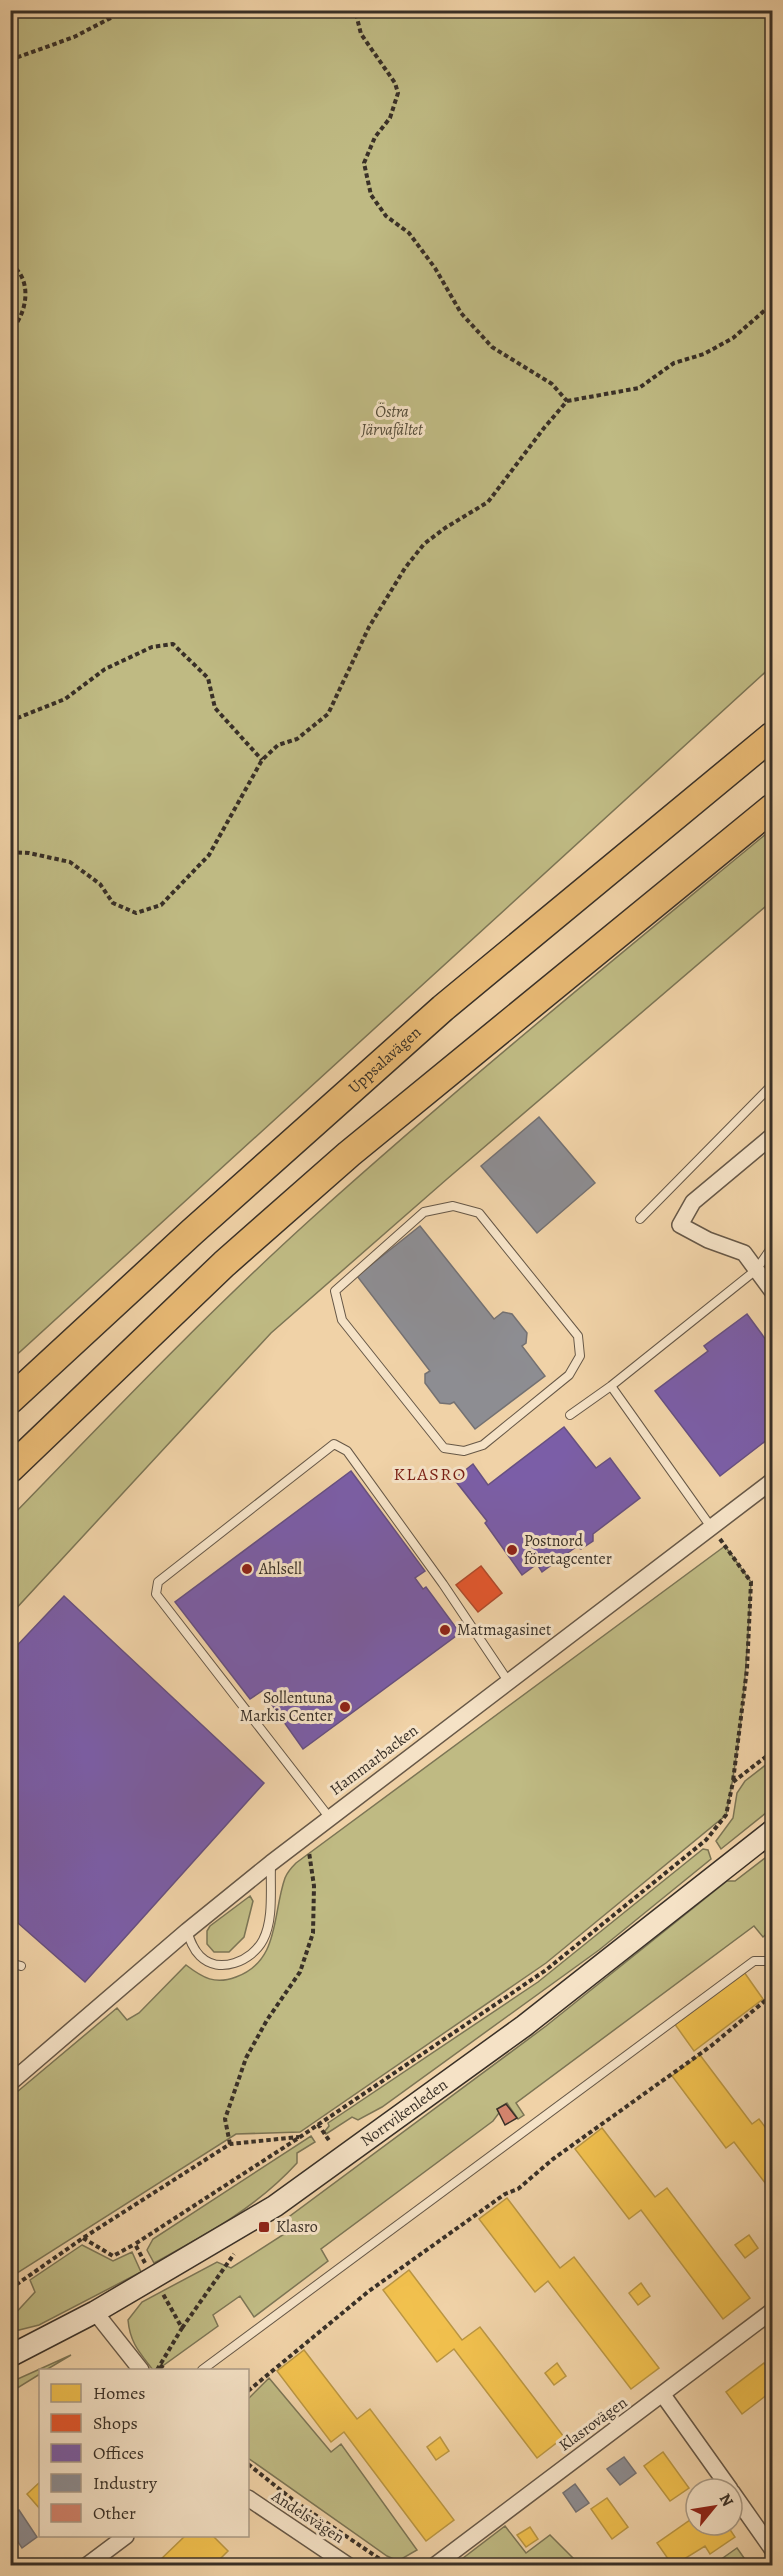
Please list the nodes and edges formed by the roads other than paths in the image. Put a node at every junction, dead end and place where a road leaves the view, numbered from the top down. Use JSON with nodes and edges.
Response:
{"nodes":[{"id":1,"x":772,"y":736,"type":"edge"},
{"id":2,"x":772,"y":808,"type":"edge"},
{"id":3,"x":772,"y":1085,"type":"edge"},
{"id":4,"x":772,"y":1136,"type":"edge"},
{"id":5,"x":640,"y":1220,"type":"dead end"},
{"id":6,"x":772,"y":1247,"type":"edge"},
{"id":7,"x":756,"y":1270,"type":"junction"},
{"id":8,"x":531,"y":1278,"type":"joint"},
{"id":9,"x":772,"y":1291,"type":"edge"},
{"id":10,"x":612,"y":1386,"type":"junction"},
{"id":11,"x":10,"y":1400,"type":"edge"},
{"id":12,"x":570,"y":1415,"type":"dead end"},
{"id":13,"x":10,"y":1469,"type":"edge"},
{"id":14,"x":772,"y":1481,"type":"edge"},
{"id":15,"x":711,"y":1527,"type":"junction"},
{"id":16,"x":508,"y":1681,"type":"junction"},
{"id":17,"x":330,"y":1816,"type":"junction"},
{"id":18,"x":772,"y":1832,"type":"edge"},
{"id":19,"x":271,"y":1863,"type":"junction"},
{"id":20,"x":187,"y":1931,"type":"junction"},
{"id":21,"x":772,"y":1957,"type":"edge"},
{"id":22,"x":10,"y":1963,"type":"edge"},
{"id":23,"x":21,"y":1966,"type":"dead end"},
{"id":24,"x":10,"y":2083,"type":"edge"},
{"id":25,"x":772,"y":2311,"type":"edge"},
{"id":26,"x":95,"y":2312,"type":"junction"},
{"id":27,"x":10,"y":2356,"type":"edge"},
{"id":28,"x":140,"y":2369,"type":"edge"},
{"id":29,"x":203,"y":2369,"type":"edge"},
{"id":30,"x":663,"y":2395,"type":"junction"},
{"id":31,"x":721,"y":2477,"type":"edge"},
{"id":32,"x":249,"y":2499,"type":"edge"},
{"id":33,"x":744,"y":2509,"type":"edge"},
{"id":34,"x":123,"y":2537,"type":"edge"},
{"id":35,"x":772,"y":2549,"type":"edge"},
{"id":36,"x":86,"y":2565,"type":"edge"},
{"id":37,"x":349,"y":2565,"type":"edge"},
{"id":38,"x":434,"y":2565,"type":"edge"}],
"edges":[{"from":1,"to":11,"type":"highway","name":"Uppsalavägen"},
{"from":2,"to":13,"type":"highway"},
{"from":3,"to":5,"type":"lane"},
{"from":4,"to":7,"type":"street"},
{"from":6,"to":7,"type":"lane"},
{"from":7,"to":9,"type":"street"},
{"from":7,"to":10,"type":"lane"},
{"from":8,"to":8,"type":"lane"},
{"from":10,"to":12,"type":"lane"},
{"from":10,"to":15,"type":"lane"},
{"from":14,"to":15,"type":"street","name":"Hammarbacken"},
{"from":15,"to":16,"type":"street","name":"Hammarbacken"},
{"from":16,"to":17,"type":"street","name":"Hammarbacken"},
{"from":16,"to":17,"type":"lane"},
{"from":17,"to":19,"type":"street","name":"Hammarbacken"},
{"from":18,"to":26,"type":"main road","name":"Norrvikenleden"},
{"from":19,"to":20,"type":"street","name":"Hammarbacken"},
{"from":19,"to":20,"type":"lane"},
{"from":20,"to":24,"type":"street","name":"Hammarbacken"},
{"from":21,"to":29,"type":"lane"},
{"from":22,"to":23,"type":"lane"},
{"from":25,"to":30,"type":"street","name":"Klasrovägen"},
{"from":26,"to":27,"type":"main road","name":"Norrvikenleden"},
{"from":26,"to":28,"type":"street"},
{"from":30,"to":31,"type":"street"},
{"from":30,"to":38,"type":"street","name":"Klasrovägen"},
{"from":32,"to":37,"type":"street","name":"Andelsvägen"},
{"from":33,"to":35,"type":"street"},
{"from":34,"to":36,"type":"street"}]}
